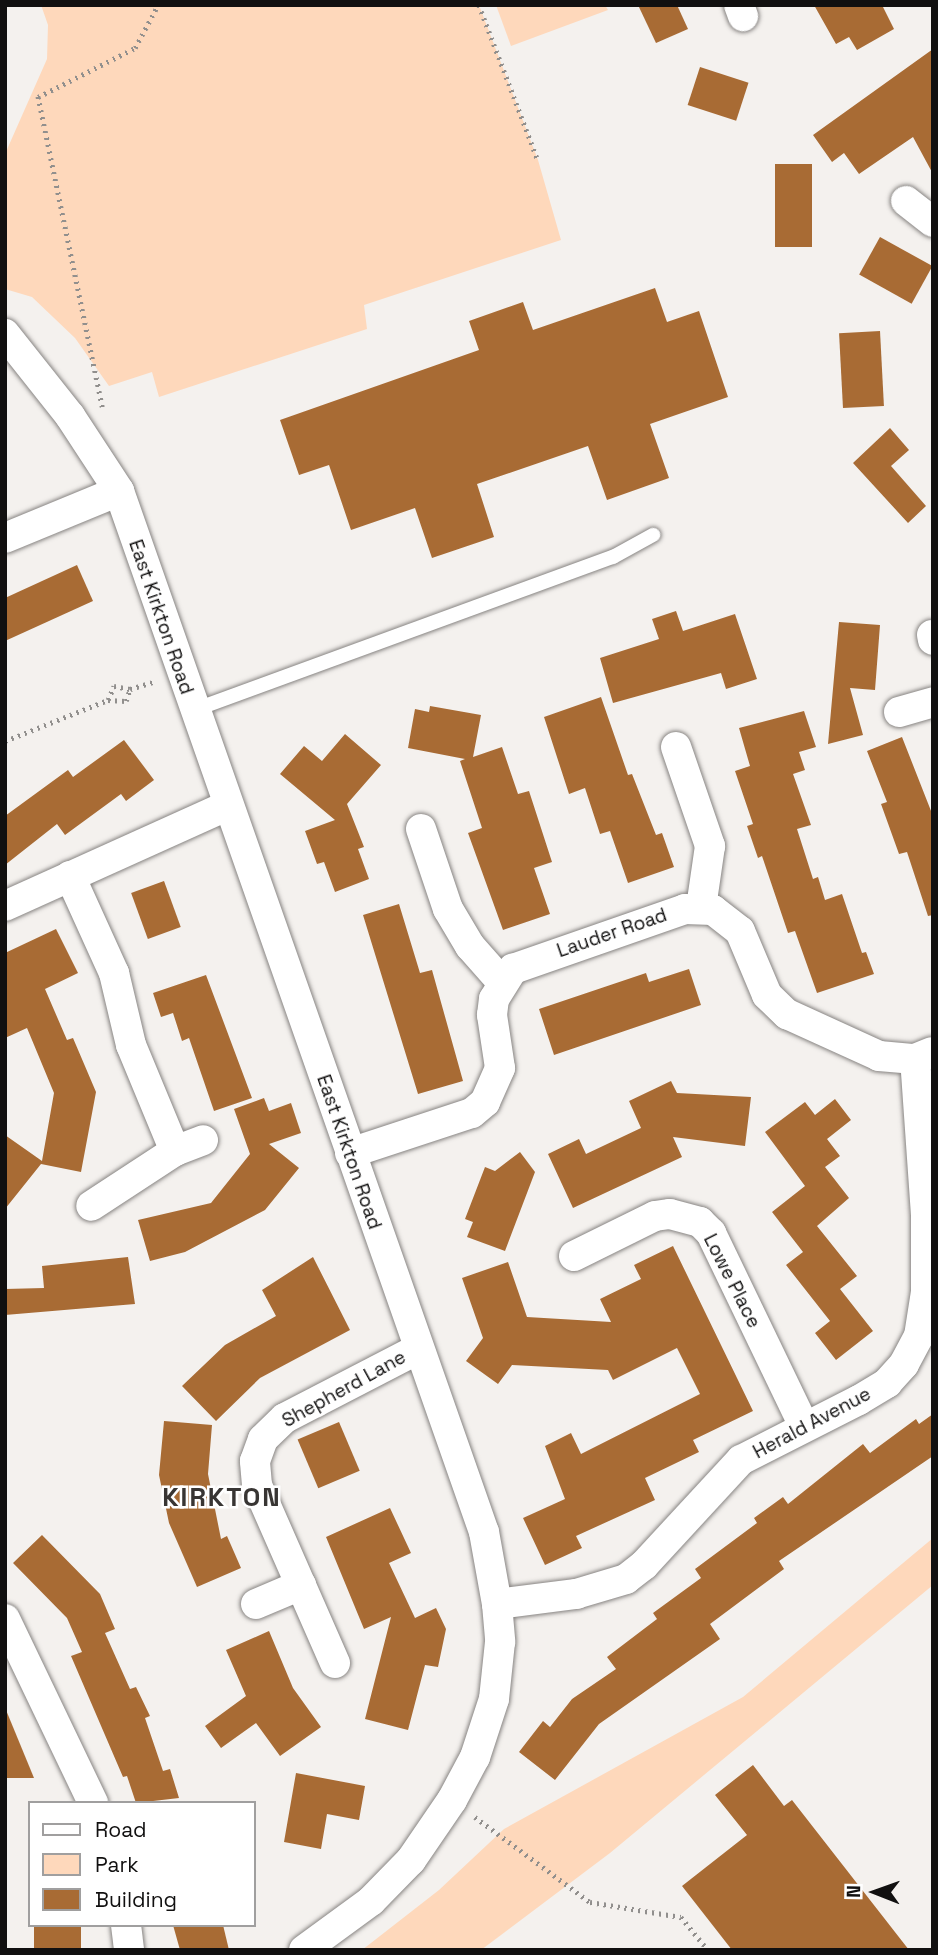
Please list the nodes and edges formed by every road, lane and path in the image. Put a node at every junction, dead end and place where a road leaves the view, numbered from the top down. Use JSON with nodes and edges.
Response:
{"nodes":[{"id":1,"x":157,"y":5,"type":"edge"},
{"id":2,"x":479,"y":5,"type":"edge"},
{"id":3,"x":538,"y":160,"type":"dead end"},
{"id":4,"x":906,"y":201,"type":"dead end"},
{"id":5,"x":933,"y":222,"type":"edge"},
{"id":6,"x":5,"y":334,"type":"edge"},
{"id":7,"x":102,"y":409,"type":"dead end"},
{"id":8,"x":119,"y":491,"type":"junction"},
{"id":9,"x":653,"y":535,"type":"dead end"},
{"id":10,"x":5,"y":538,"type":"edge"},
{"id":11,"x":180,"y":671,"type":"junction"},
{"id":12,"x":130,"y":689,"type":"junction"},
{"id":13,"x":108,"y":700,"type":"junction"},
{"id":14,"x":933,"y":702,"type":"edge"},
{"id":15,"x":193,"y":710,"type":"junction"},
{"id":16,"x":899,"y":712,"type":"dead end"},
{"id":17,"x":5,"y":741,"type":"edge"},
{"id":18,"x":676,"y":747,"type":"dead end"},
{"id":19,"x":226,"y":806,"type":"junction"},
{"id":20,"x":421,"y":829,"type":"dead end"},
{"id":21,"x":69,"y":876,"type":"junction"},
{"id":22,"x":5,"y":906,"type":"edge"},
{"id":23,"x":701,"y":908,"type":"junction"},
{"id":24,"x":502,"y":981,"type":"junction"},
{"id":25,"x":924,"y":1055,"type":"edge"},
{"id":26,"x":203,"y":1140,"type":"dead end"},
{"id":27,"x":175,"y":1151,"type":"junction"},
{"id":28,"x":350,"y":1153,"type":"junction"},
{"id":29,"x":91,"y":1206,"type":"dead end"},
{"id":30,"x":574,"y":1256,"type":"dead end"},
{"id":31,"x":418,"y":1349,"type":"junction"},
{"id":32,"x":804,"y":1426,"type":"junction"},
{"id":33,"x":301,"y":1585,"type":"junction"},
{"id":34,"x":256,"y":1604,"type":"dead end"},
{"id":35,"x":497,"y":1604,"type":"junction"},
{"id":36,"x":5,"y":1619,"type":"edge"},
{"id":37,"x":335,"y":1663,"type":"dead end"},
{"id":38,"x":452,"y":1800,"type":"junction"},
{"id":39,"x":92,"y":1801,"type":"edge"},
{"id":40,"x":126,"y":1927,"type":"edge"},
{"id":41,"x":129,"y":1950,"type":"edge"},
{"id":42,"x":304,"y":1950,"type":"edge"},
{"id":43,"x":708,"y":1950,"type":"edge"}],
"edges":[{"from":1,"to":7,"type":"path"},
{"from":2,"to":3,"type":"path"},
{"from":4,"to":5,"type":"street"},
{"from":6,"to":8,"type":"street","name":"East Kirkton Road"},
{"from":8,"to":10,"type":"street"},
{"from":8,"to":11,"type":"street","name":"East Kirkton Road"},
{"from":9,"to":15,"type":"lane"},
{"from":11,"to":12,"type":"path"},
{"from":11,"to":15,"type":"street","name":"East Kirkton Road"},
{"from":12,"to":13,"type":"path"},
{"from":12,"to":13,"type":"path"},
{"from":13,"to":17,"type":"path"},
{"from":14,"to":16,"type":"street"},
{"from":15,"to":19,"type":"street","name":"East Kirkton Road"},
{"from":18,"to":23,"type":"street"},
{"from":19,"to":21,"type":"street"},
{"from":19,"to":28,"type":"street","name":"East Kirkton Road"},
{"from":20,"to":24,"type":"street"},
{"from":21,"to":22,"type":"street"},
{"from":21,"to":27,"type":"street"},
{"from":23,"to":24,"type":"street","name":"Lauder Road"},
{"from":23,"to":25,"type":"street"},
{"from":24,"to":28,"type":"street"},
{"from":25,"to":32,"type":"street","name":"Herald Avenue"},
{"from":26,"to":27,"type":"street"},
{"from":27,"to":29,"type":"street"},
{"from":28,"to":31,"type":"street","name":"East Kirkton Road"},
{"from":30,"to":32,"type":"street","name":"Lowe Place"},
{"from":31,"to":33,"type":"street","name":"Shepherd Lane"},
{"from":31,"to":35,"type":"street","name":"East Kirkton Road"},
{"from":32,"to":35,"type":"street","name":"Herald Avenue"},
{"from":33,"to":34,"type":"street"},
{"from":33,"to":37,"type":"street","name":"Shepherd Lane"},
{"from":35,"to":38,"type":"street","name":"East Kirkton Road"},
{"from":36,"to":39,"type":"street"},
{"from":38,"to":42,"type":"street","name":"East Kirkton Road"},
{"from":38,"to":43,"type":"path"},
{"from":40,"to":41,"type":"street"}]}
